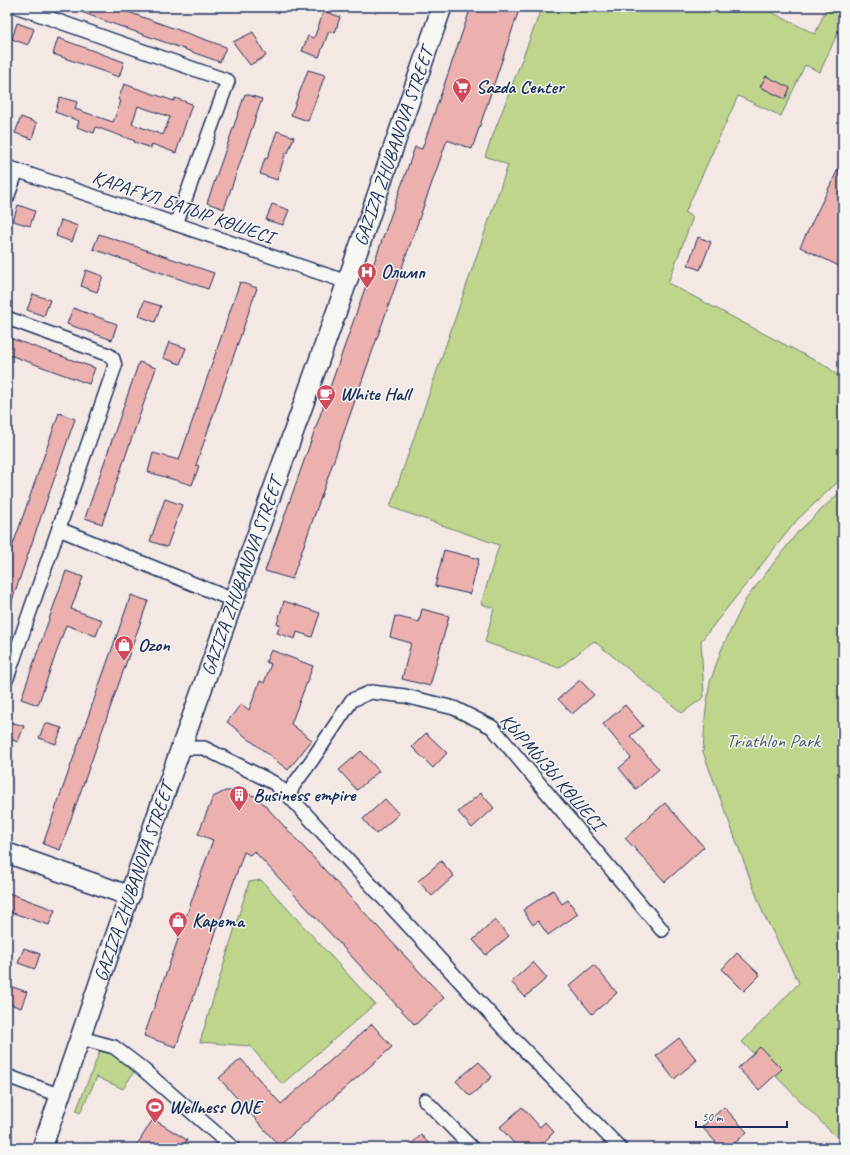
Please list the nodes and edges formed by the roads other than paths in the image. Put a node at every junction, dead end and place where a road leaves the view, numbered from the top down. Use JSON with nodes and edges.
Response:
{"nodes":[{"id":1,"x":18,"y":7,"type":"edge"},
{"id":2,"x":442,"y":7,"type":"edge"},
{"id":3,"x":12,"y":168,"type":"edge"},
{"id":4,"x":7,"y":198,"type":"edge"},
{"id":5,"x":176,"y":224,"type":"junction"},
{"id":6,"x":347,"y":282,"type":"junction"},
{"id":7,"x":7,"y":318,"type":"edge"},
{"id":8,"x":59,"y":529,"type":"junction"},
{"id":9,"x":233,"y":600,"type":"junction"},
{"id":10,"x":7,"y":678,"type":"edge"},
{"id":11,"x":181,"y":748,"type":"junction"},
{"id":12,"x":289,"y":796,"type":"junction"},
{"id":13,"x":7,"y":853,"type":"edge"},
{"id":14,"x":130,"y":896,"type":"junction"},
{"id":15,"x":662,"y":930,"type":"dead end"},
{"id":16,"x":81,"y":1038,"type":"junction"},
{"id":17,"x":7,"y":1076,"type":"edge"},
{"id":18,"x":61,"y":1096,"type":"junction"},
{"id":19,"x":425,"y":1100,"type":"dead end"},
{"id":20,"x":42,"y":1148,"type":"edge"},
{"id":21,"x":234,"y":1148,"type":"edge"},
{"id":22,"x":472,"y":1148,"type":"edge"},
{"id":23,"x":620,"y":1148,"type":"edge"}],
"edges":[{"from":1,"to":5,"type":"street"},
{"from":2,"to":6,"type":"street","name":"GAZIZA ZHUBANOVA STREET"},
{"from":3,"to":4,"type":"street"},
{"from":3,"to":5,"type":"street","name":"ҚАРАҒҰЛ БАТЫР КӨШЕСІ"},
{"from":5,"to":6,"type":"street","name":"ҚАРАҒҰЛ БАТЫР КӨШЕСІ"},
{"from":6,"to":9,"type":"street","name":"GAZIZA ZHUBANOVA STREET"},
{"from":7,"to":8,"type":"street"},
{"from":8,"to":9,"type":"street"},
{"from":8,"to":10,"type":"street"},
{"from":9,"to":11,"type":"street","name":"GAZIZA ZHUBANOVA STREET"},
{"from":11,"to":12,"type":"street"},
{"from":11,"to":14,"type":"street","name":"GAZIZA ZHUBANOVA STREET"},
{"from":12,"to":15,"type":"street","name":"ҚЫРМЫЗЫ КӨШЕСІ"},
{"from":12,"to":23,"type":"street"},
{"from":13,"to":14,"type":"street"},
{"from":14,"to":16,"type":"street","name":"GAZIZA ZHUBANOVA STREET"},
{"from":16,"to":18,"type":"street","name":"GAZIZA ZHUBANOVA STREET"},
{"from":16,"to":21,"type":"street"},
{"from":17,"to":18,"type":"street"},
{"from":18,"to":20,"type":"street","name":"GAZIZA ZHUBANOVA STREET"},
{"from":19,"to":22,"type":"street"}]}
